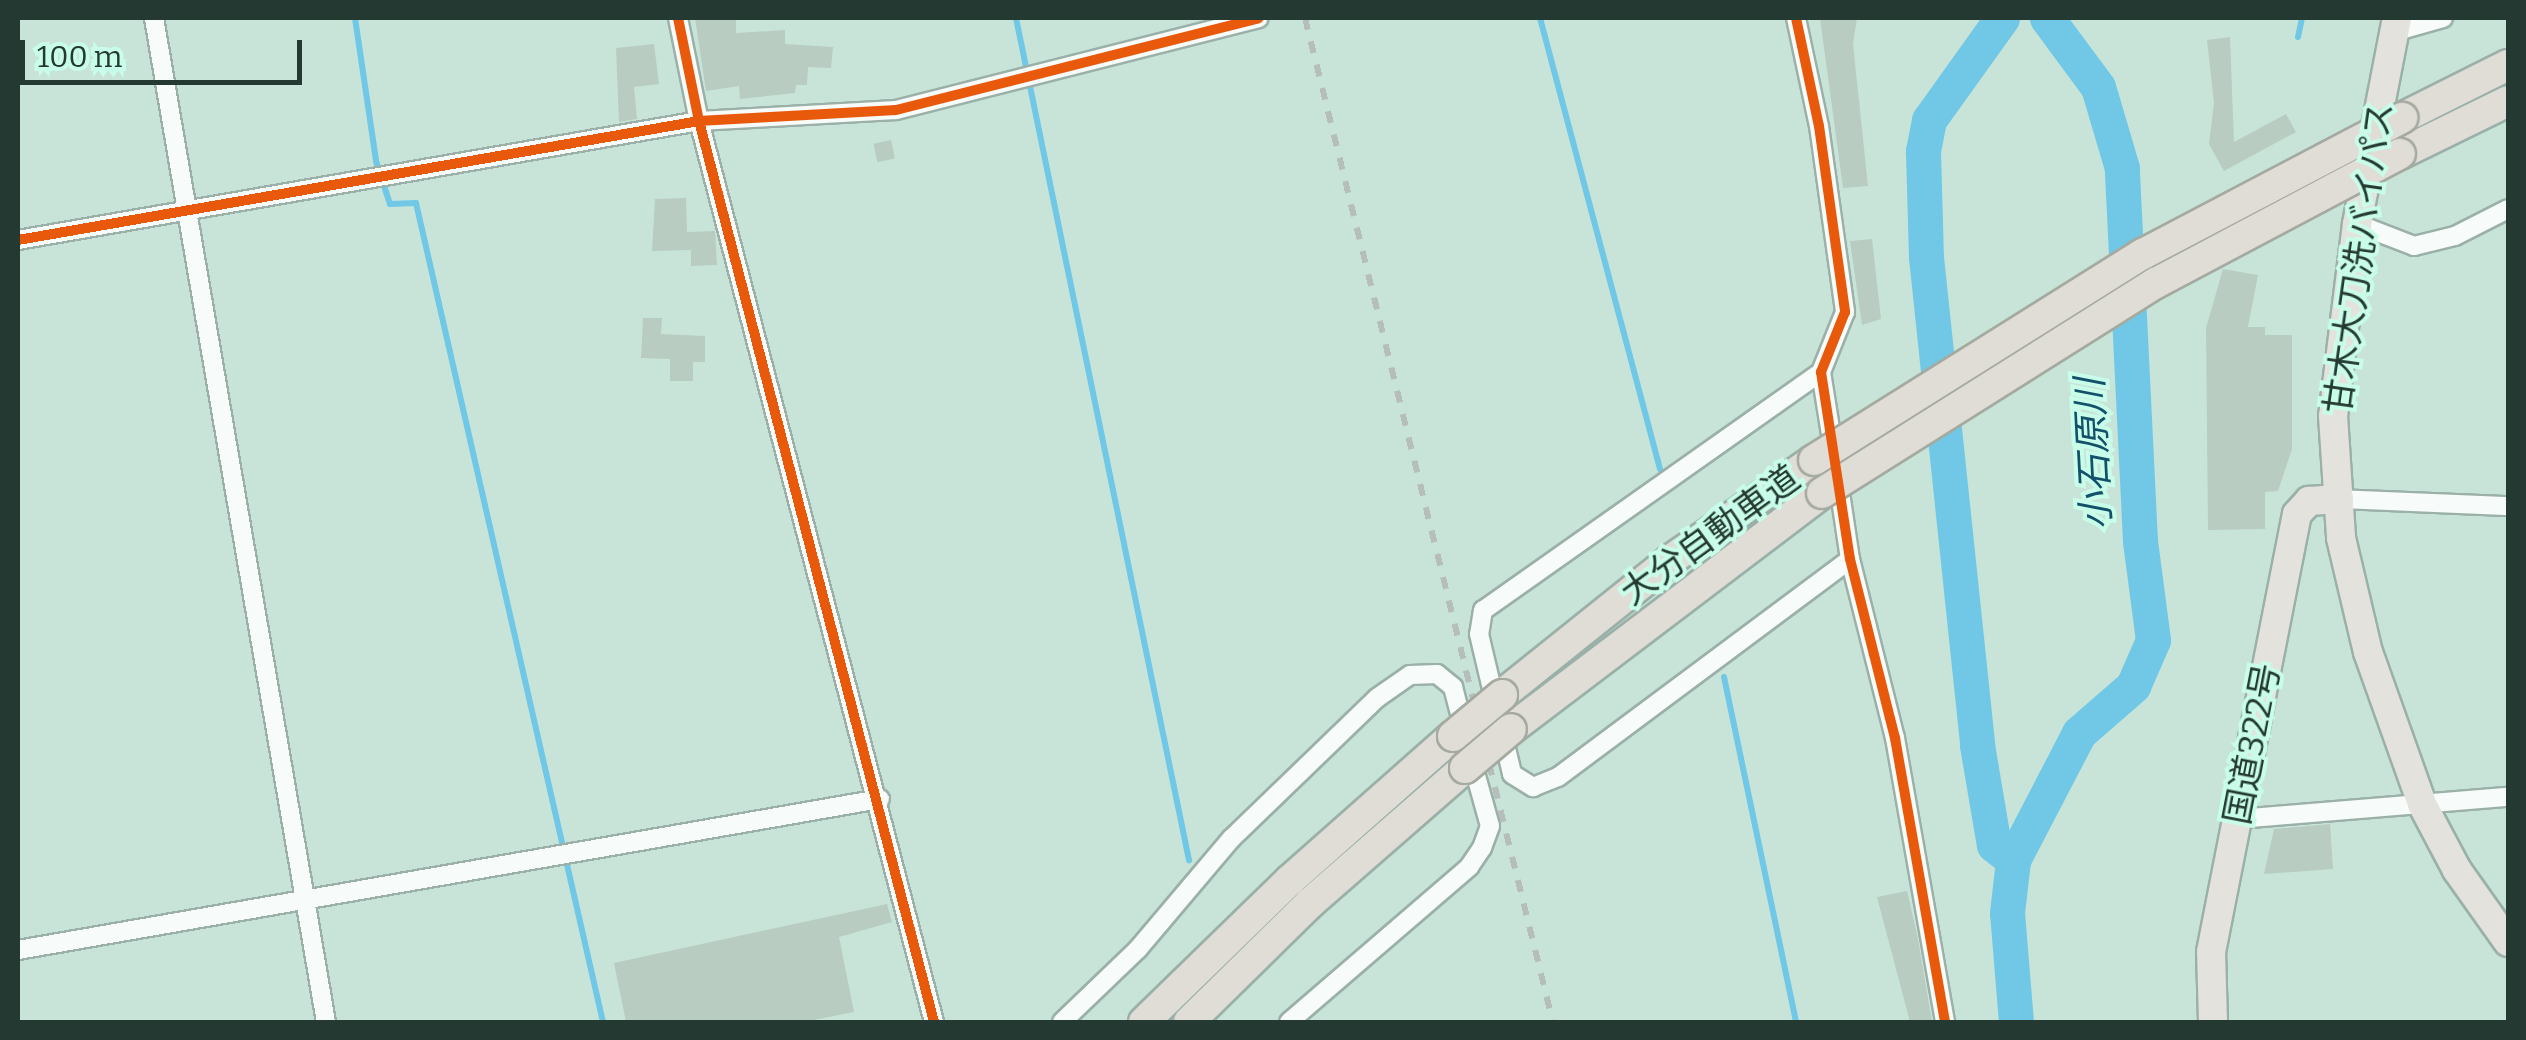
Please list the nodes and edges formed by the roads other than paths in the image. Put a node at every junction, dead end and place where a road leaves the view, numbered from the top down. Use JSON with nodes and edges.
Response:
{"nodes":[{"id":1,"x":154,"y":18,"type":"edge"},
{"id":2,"x":678,"y":18,"type":"edge"},
{"id":3,"x":1259,"y":18,"type":"edge"},
{"id":4,"x":1796,"y":18,"type":"edge"},
{"id":5,"x":2442,"y":18,"type":"edge"},
{"id":6,"x":2396,"y":25,"type":"edge"},
{"id":7,"x":2508,"y":65,"type":"edge"},
{"id":8,"x":2508,"y":101,"type":"edge"},
{"id":9,"x":698,"y":121,"type":"junction"},
{"id":10,"x":2508,"y":209,"type":"edge"},
{"id":11,"x":187,"y":210,"type":"junction"},
{"id":12,"x":2357,"y":224,"type":"junction"},
{"id":13,"x":18,"y":240,"type":"edge"},
{"id":14,"x":1822,"y":372,"type":"junction"},
{"id":15,"x":2339,"y":499,"type":"junction"},
{"id":16,"x":2508,"y":506,"type":"edge"},
{"id":17,"x":1850,"y":559,"type":"junction"},
{"id":18,"x":2508,"y":796,"type":"edge"},
{"id":19,"x":880,"y":800,"type":"junction"},
{"id":20,"x":2422,"y":804,"type":"junction"},
{"id":21,"x":2238,"y":819,"type":"junction"},
{"id":22,"x":306,"y":899,"type":"junction"},
{"id":23,"x":2508,"y":942,"type":"edge"},
{"id":24,"x":18,"y":950,"type":"edge"},
{"id":25,"x":326,"y":1022,"type":"edge"},
{"id":26,"x":934,"y":1022,"type":"edge"},
{"id":27,"x":1062,"y":1022,"type":"edge"},
{"id":28,"x":1144,"y":1022,"type":"edge"},
{"id":29,"x":1189,"y":1022,"type":"edge"},
{"id":30,"x":1289,"y":1022,"type":"edge"},
{"id":31,"x":1944,"y":1022,"type":"edge"},
{"id":32,"x":2212,"y":1022,"type":"edge"}],
"edges":[{"from":1,"to":11,"type":"street"},
{"from":2,"to":9,"type":"street"},
{"from":3,"to":9,"type":"street"},
{"from":4,"to":14,"type":"street"},
{"from":5,"to":6,"type":"street"},
{"from":6,"to":12,"type":"highway","name":"甘木大刀洗バイパス"},
{"from":7,"to":28,"type":"highway","name":"大分自動車道","bridge":true},
{"from":8,"to":29,"type":"highway","name":"大分自動車道","bridge":true},
{"from":9,"to":11,"type":"street"},
{"from":9,"to":19,"type":"street"},
{"from":10,"to":12,"type":"street"},
{"from":11,"to":13,"type":"street"},
{"from":11,"to":22,"type":"street"},
{"from":12,"to":15,"type":"highway","name":"甘木大刀洗バイパス"},
{"from":14,"to":17,"type":"street"},
{"from":14,"to":17,"type":"street"},
{"from":15,"to":16,"type":"street"},
{"from":15,"to":20,"type":"highway","name":"甘木大刀洗バイパス"},
{"from":15,"to":21,"type":"highway","name":"国道322号"},
{"from":17,"to":31,"type":"street"},
{"from":18,"to":20,"type":"street"},
{"from":19,"to":22,"type":"street"},
{"from":19,"to":26,"type":"street"},
{"from":20,"to":21,"type":"street"},
{"from":20,"to":23,"type":"highway","name":"甘木大刀洗バイパス"},
{"from":21,"to":32,"type":"highway","name":"国道322号"},
{"from":22,"to":24,"type":"street"},
{"from":22,"to":25,"type":"street"},
{"from":27,"to":30,"type":"street"}]}
